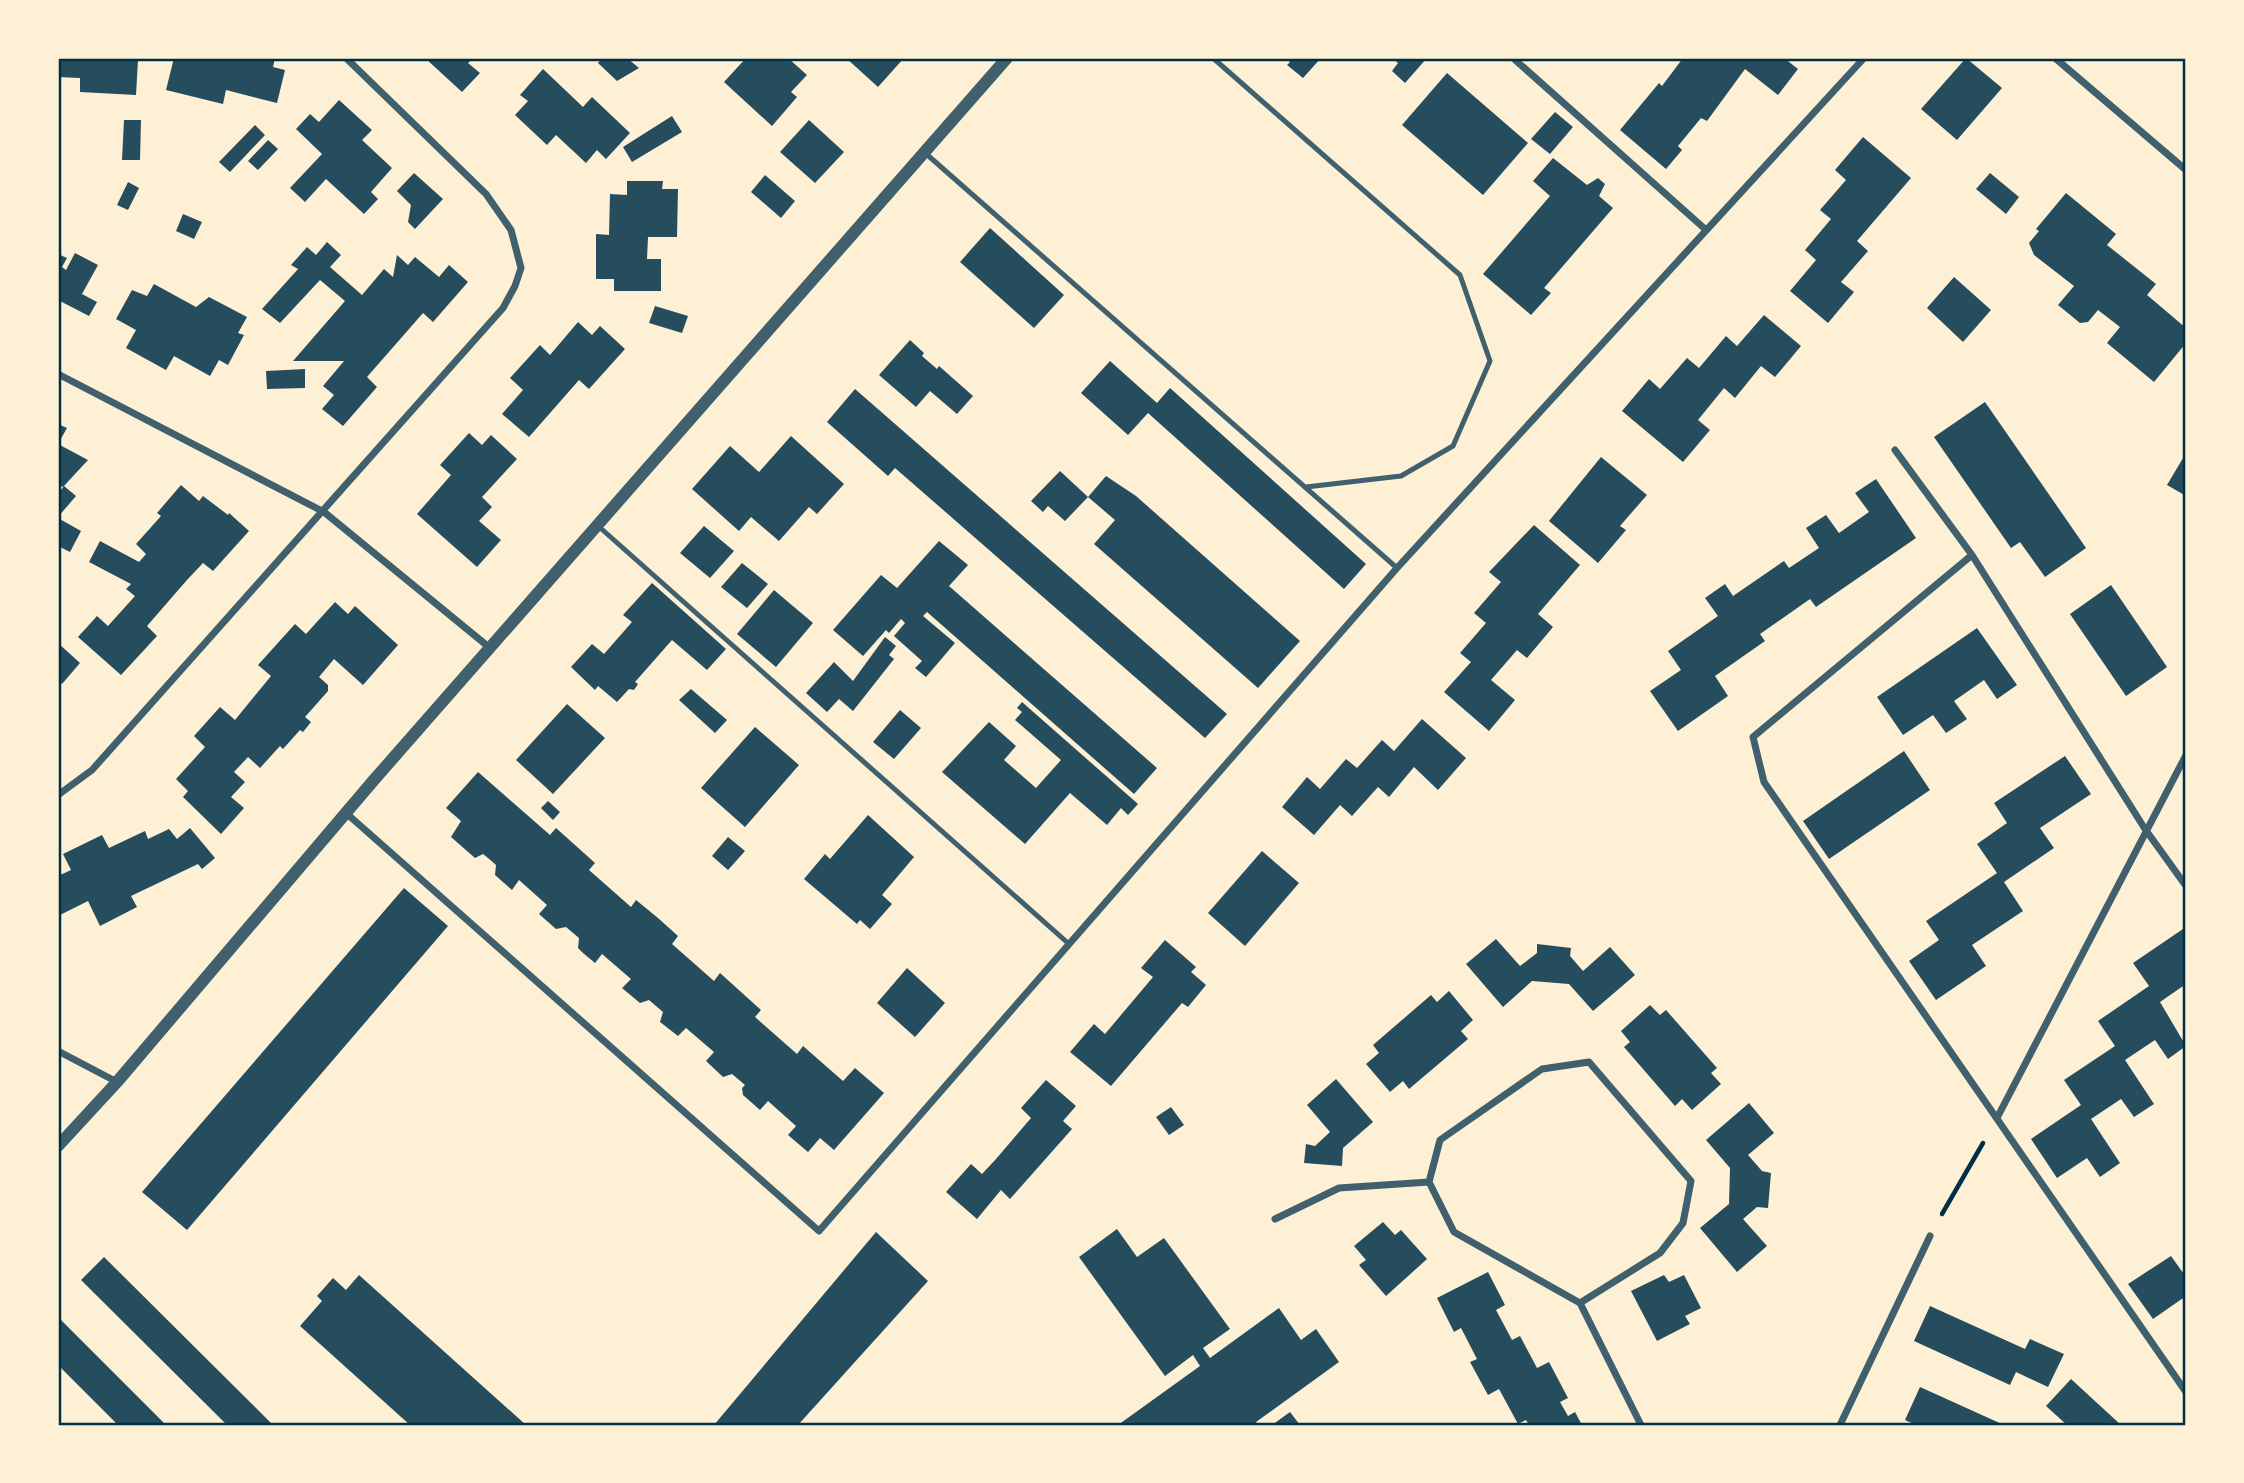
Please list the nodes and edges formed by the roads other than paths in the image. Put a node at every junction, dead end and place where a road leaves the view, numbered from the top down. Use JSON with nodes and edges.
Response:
{"nodes":[{"id":1,"x":346,"y":58,"type":"edge"},
{"id":2,"x":1007,"y":58,"type":"edge"},
{"id":3,"x":1213,"y":58,"type":"edge"},
{"id":4,"x":1513,"y":58,"type":"edge"},
{"id":5,"x":1864,"y":58,"type":"edge"},
{"id":6,"x":2055,"y":58,"type":"edge"},
{"id":7,"x":925,"y":152,"type":"junction"},
{"id":8,"x":2186,"y":170,"type":"edge"},
{"id":9,"x":1705,"y":229,"type":"junction"},
{"id":10,"x":58,"y":374,"type":"edge"},
{"id":11,"x":1895,"y":450,"type":"dead end"},
{"id":12,"x":1306,"y":486,"type":"junction"},
{"id":13,"x":324,"y":512,"type":"junction"},
{"id":14,"x":597,"y":525,"type":"junction"},
{"id":15,"x":1972,"y":555,"type":"junction"},
{"id":16,"x":1397,"y":568,"type":"junction"},
{"id":17,"x":490,"y":648,"type":"junction"},
{"id":18,"x":2186,"y":755,"type":"edge"},
{"id":19,"x":58,"y":795,"type":"edge"},
{"id":20,"x":346,"y":813,"type":"junction"},
{"id":21,"x":2145,"y":829,"type":"junction"},
{"id":22,"x":2186,"y":886,"type":"edge"},
{"id":23,"x":1069,"y":944,"type":"junction"},
{"id":24,"x":58,"y":1051,"type":"edge"},
{"id":25,"x":117,"y":1083,"type":"junction"},
{"id":26,"x":1997,"y":1118,"type":"junction"},
{"id":27,"x":58,"y":1146,"type":"edge"},
{"id":28,"x":1429,"y":1182,"type":"junction"},
{"id":29,"x":1275,"y":1219,"type":"dead end"},
{"id":30,"x":1930,"y":1236,"type":"road end"},
{"id":31,"x":1580,"y":1303,"type":"junction"},
{"id":32,"x":2186,"y":1392,"type":"edge"},
{"id":33,"x":1641,"y":1425,"type":"edge"},
{"id":34,"x":1840,"y":1425,"type":"edge"}],
"edges":[{"from":1,"to":13,"type":"street"},
{"from":2,"to":7,"type":"street"},
{"from":3,"to":12,"type":"lane"},
{"from":4,"to":9,"type":"street"},
{"from":5,"to":9,"type":"street"},
{"from":6,"to":8,"type":"street"},
{"from":7,"to":12,"type":"lane"},
{"from":7,"to":14,"type":"street"},
{"from":9,"to":16,"type":"street"},
{"from":10,"to":13,"type":"street"},
{"from":11,"to":15,"type":"street"},
{"from":12,"to":16,"type":"lane"},
{"from":13,"to":17,"type":"street"},
{"from":13,"to":19,"type":"street"},
{"from":14,"to":17,"type":"street"},
{"from":14,"to":23,"type":"lane"},
{"from":15,"to":21,"type":"street"},
{"from":15,"to":26,"type":"street"},
{"from":16,"to":23,"type":"street"},
{"from":17,"to":20,"type":"street"},
{"from":18,"to":21,"type":"street"},
{"from":20,"to":23,"type":"street"},
{"from":20,"to":25,"type":"street"},
{"from":21,"to":22,"type":"street"},
{"from":21,"to":26,"type":"street"},
{"from":24,"to":25,"type":"street"},
{"from":25,"to":27,"type":"street"},
{"from":26,"to":32,"type":"street"},
{"from":28,"to":29,"type":"street"},
{"from":28,"to":31,"type":"street"},
{"from":28,"to":31,"type":"street"},
{"from":30,"to":34,"type":"street"},
{"from":31,"to":33,"type":"street"}]}
